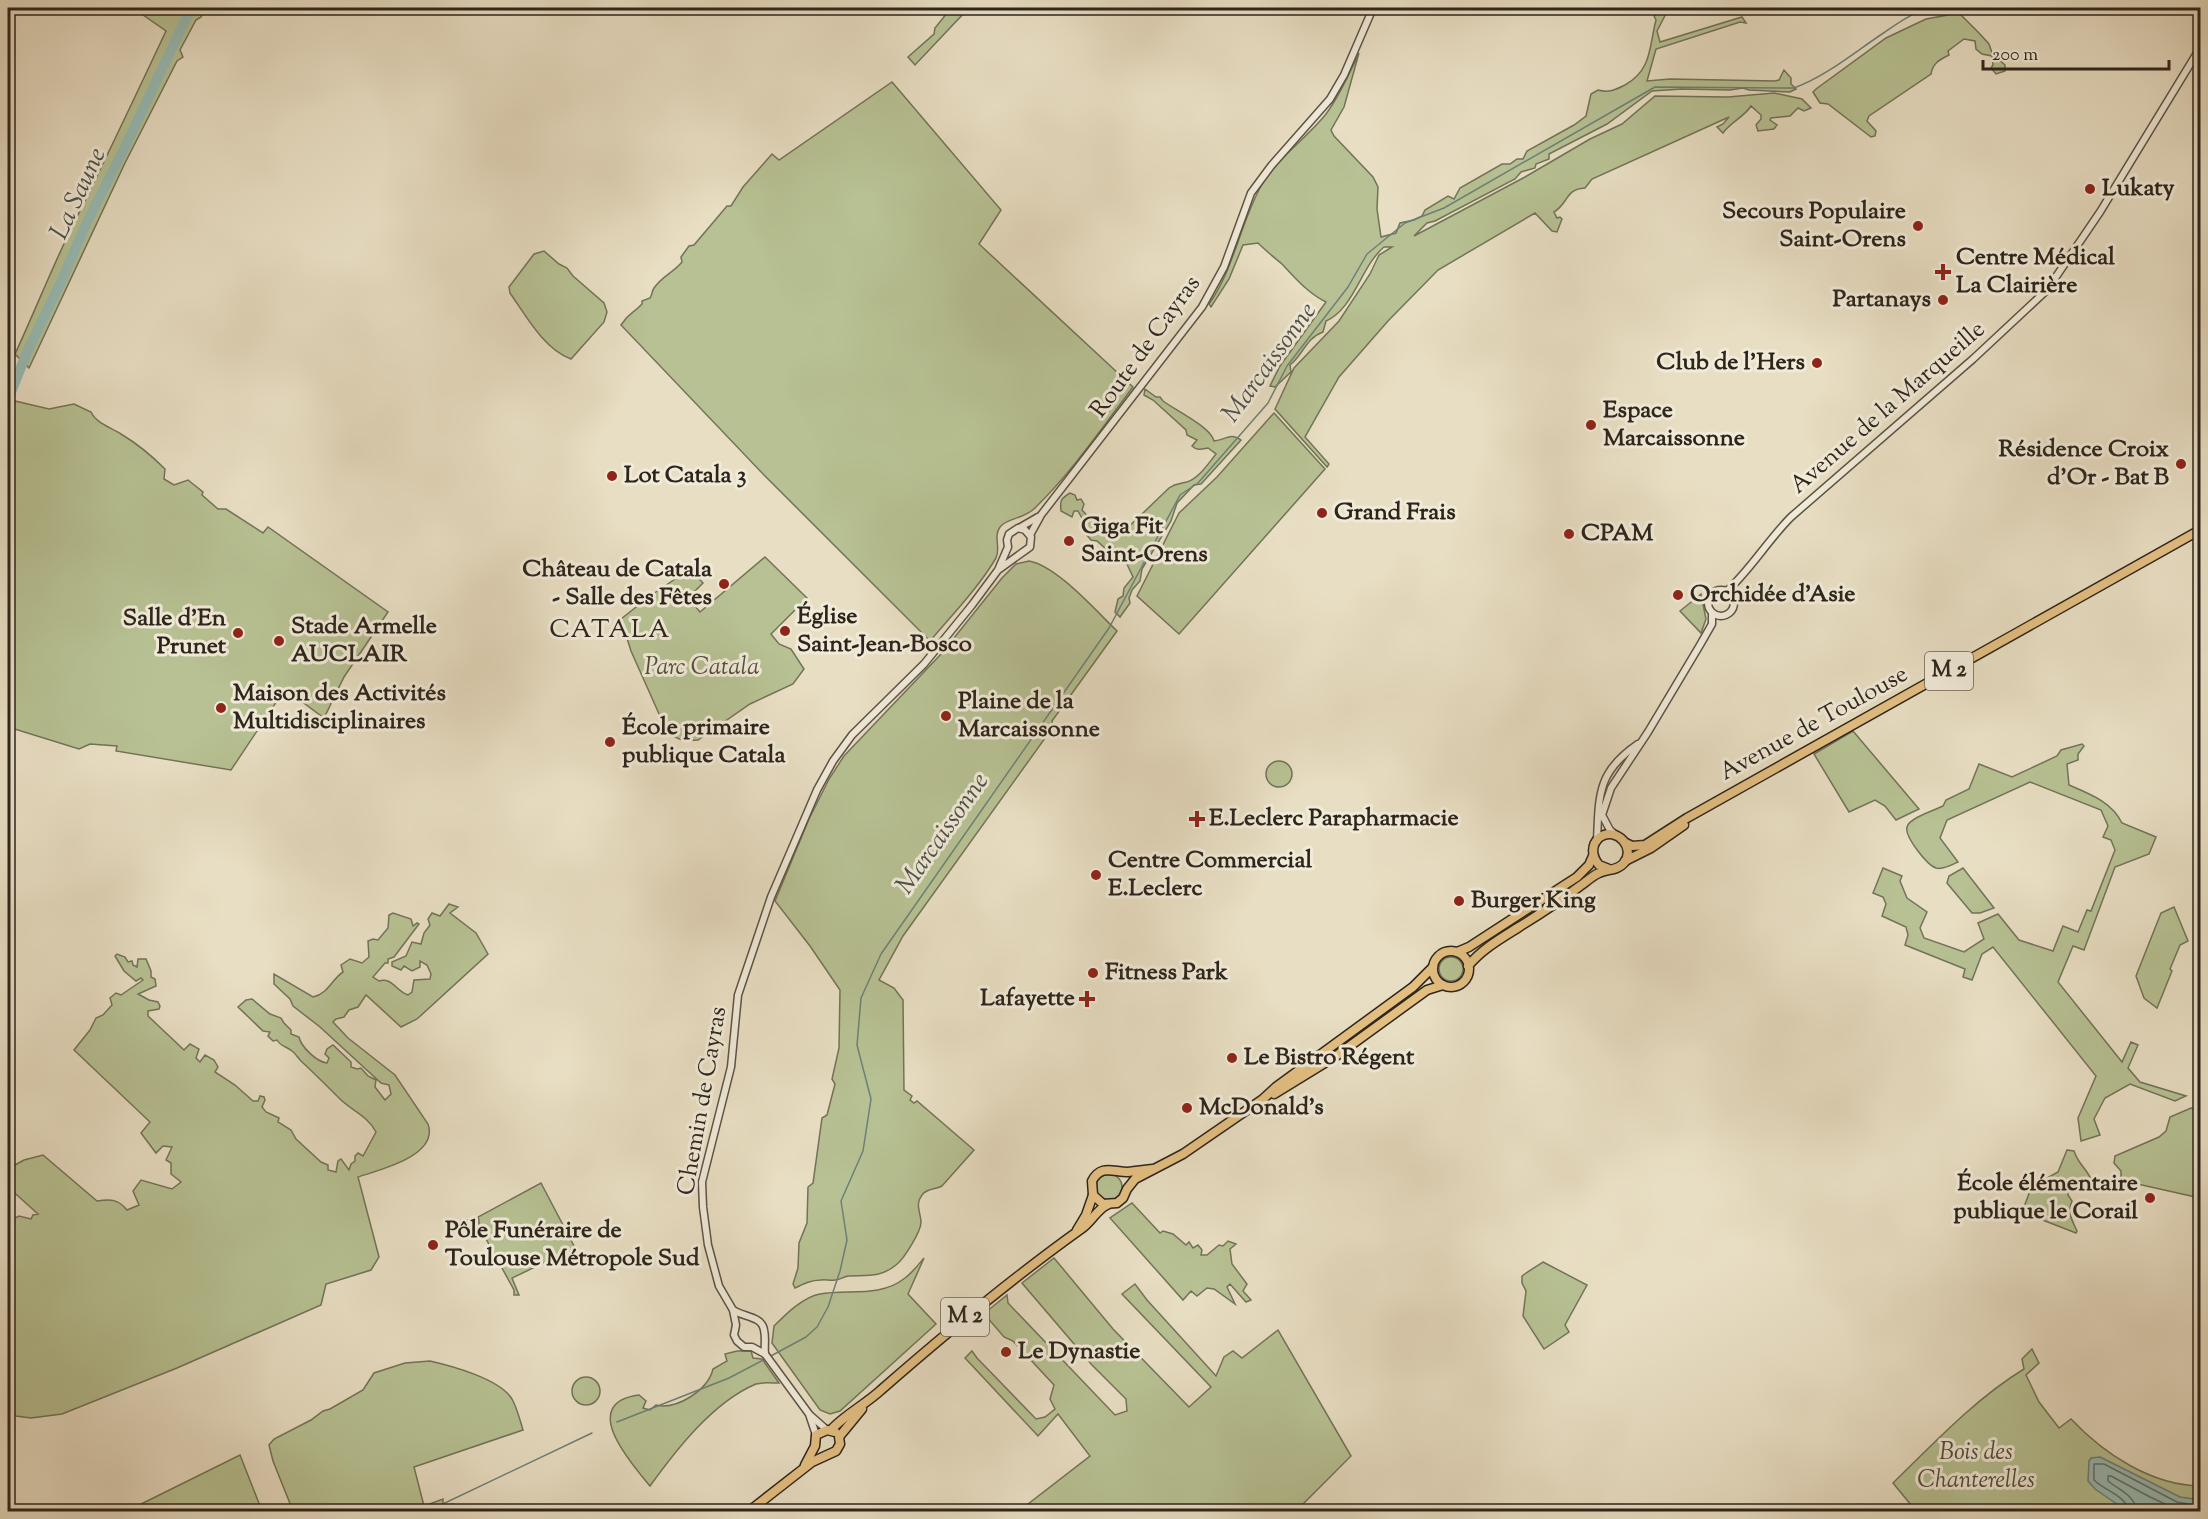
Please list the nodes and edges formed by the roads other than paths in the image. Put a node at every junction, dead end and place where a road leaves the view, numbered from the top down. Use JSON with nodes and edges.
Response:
{"nodes":[{"id":1,"x":1373,"y":8,"type":"edge"},
{"id":2,"x":2200,"y":48,"type":"edge"},
{"id":3,"x":1041,"y":515,"type":"junction"},
{"id":4,"x":1018,"y":528,"type":"junction"},
{"id":5,"x":2200,"y":530,"type":"edge"},
{"id":6,"x":1030,"y":535,"type":"junction"},
{"id":7,"x":1008,"y":547,"type":"junction"},
{"id":8,"x":1020,"y":554,"type":"junction"},
{"id":9,"x":998,"y":570,"type":"junction"},
{"id":10,"x":1736,"y":584,"type":"junction"},
{"id":11,"x":1726,"y":591,"type":"junction"},
{"id":12,"x":1733,"y":598,"type":"junction"},
{"id":13,"x":1716,"y":614,"type":"junction"},
{"id":14,"x":1641,"y":742,"type":"junction"},
{"id":15,"x":1698,"y":813,"type":"junction"},
{"id":16,"x":1616,"y":835,"type":"junction"},
{"id":17,"x":1597,"y":840,"type":"junction"},
{"id":18,"x":1626,"y":843,"type":"junction"},
{"id":19,"x":1593,"y":856,"type":"junction"},
{"id":20,"x":1625,"y":861,"type":"junction"},
{"id":21,"x":1609,"y":869,"type":"junction"},
{"id":22,"x":771,"y":897,"type":"joint"},
{"id":23,"x":1457,"y":952,"type":"junction"},
{"id":24,"x":1468,"y":966,"type":"junction"},
{"id":25,"x":1433,"y":967,"type":"junction"},
{"id":26,"x":1443,"y":985,"type":"junction"},
{"id":27,"x":1263,"y":1099,"type":"junction"},
{"id":28,"x":1153,"y":1169,"type":"junction"},
{"id":29,"x":1117,"y":1171,"type":"junction"},
{"id":30,"x":1127,"y":1189,"type":"junction"},
{"id":31,"x":1093,"y":1195,"type":"junction"},
{"id":32,"x":1107,"y":1205,"type":"junction"},
{"id":33,"x":1072,"y":1235,"type":"junction"},
{"id":34,"x":733,"y":1310,"type":"junction"},
{"id":35,"x":747,"y":1317,"type":"junction"},
{"id":36,"x":735,"y":1326,"type":"junction"},
{"id":37,"x":764,"y":1338,"type":"junction"},
{"id":38,"x":752,"y":1347,"type":"junction"},
{"id":39,"x":765,"y":1354,"type":"junction"},
{"id":40,"x":864,"y":1406,"type":"junction"},
{"id":41,"x":809,"y":1414,"type":"junction"},
{"id":42,"x":829,"y":1430,"type":"junction"},
{"id":43,"x":816,"y":1435,"type":"junction"},
{"id":44,"x":839,"y":1437,"type":"junction"},
{"id":45,"x":815,"y":1446,"type":"junction"},
{"id":46,"x":827,"y":1455,"type":"junction"},
{"id":47,"x":803,"y":1469,"type":"junction"},
{"id":48,"x":748,"y":1512,"type":"edge"}],
"edges":[{"from":1,"to":3,"type":"street","name":"Route de Cayras"},
{"from":2,"to":10,"type":"street","name":"Avenue de la Marqueille"},
{"from":3,"to":4,"type":"street","name":"Route de Cayras"},
{"from":3,"to":6,"type":"street","name":"Route de Cayras"},
{"from":4,"to":6,"type":"street"},
{"from":4,"to":7,"type":"street","name":"Route de Cayras"},
{"from":5,"to":15,"type":"main road","name":"Avenue de Toulouse","number":"M 2"},
{"from":6,"to":8,"type":"street","name":"Route de Cayras"},
{"from":7,"to":8,"type":"street"},
{"from":7,"to":9,"type":"street","name":"Route de Cayras"},
{"from":8,"to":9,"type":"street","name":"Route de Cayras"},
{"from":9,"to":22,"type":"street","name":"Route de Cayras"},
{"from":10,"to":11,"type":"street","name":"Avenue de la Marqueille"},
{"from":10,"to":12,"type":"street","name":"Avenue de la Marqueille"},
{"from":11,"to":12,"type":"street"},
{"from":11,"to":13,"type":"street"},
{"from":12,"to":13,"type":"street"},
{"from":13,"to":14,"type":"street"},
{"from":14,"to":16,"type":"street"},
{"from":14,"to":17,"type":"street"},
{"from":15,"to":18,"type":"main road","name":"Avenue de Toulouse","number":"M 2"},
{"from":15,"to":20,"type":"main road","name":"Avenue de Toulouse","number":"M 2"},
{"from":16,"to":17,"type":"main road"},
{"from":16,"to":18,"type":"main road"},
{"from":17,"to":19,"type":"main road"},
{"from":18,"to":20,"type":"main road"},
{"from":19,"to":21,"type":"main road"},
{"from":19,"to":23,"type":"main road"},
{"from":20,"to":21,"type":"main road"},
{"from":21,"to":24,"type":"main road"},
{"from":22,"to":34,"type":"street","name":"Chemin de Cayras"},
{"from":23,"to":24,"type":"main road"},
{"from":23,"to":25,"type":"main road"},
{"from":24,"to":26,"type":"main road"},
{"from":25,"to":26,"type":"main road"},
{"from":25,"to":27,"type":"main road"},
{"from":26,"to":27,"type":"main road"},
{"from":27,"to":28,"type":"main road"},
{"from":28,"to":29,"type":"main road"},
{"from":28,"to":30,"type":"main road"},
{"from":29,"to":30,"type":"main road"},
{"from":29,"to":31,"type":"main road"},
{"from":30,"to":32,"type":"main road"},
{"from":31,"to":32,"type":"main road"},
{"from":31,"to":33,"type":"main road","number":"M 2"},
{"from":32,"to":33,"type":"main road","number":"M 2"},
{"from":33,"to":40,"type":"main road","number":"M 2"},
{"from":34,"to":35,"type":"street"},
{"from":34,"to":36,"type":"street","name":"Chemin de Cayras"},
{"from":35,"to":36,"type":"street"},
{"from":35,"to":37,"type":"street"},
{"from":36,"to":38,"type":"street","name":"Chemin de Cayras"},
{"from":37,"to":38,"type":"street"},
{"from":37,"to":39,"type":"street"},
{"from":38,"to":39,"type":"street","name":"Chemin de Cayras"},
{"from":39,"to":41,"type":"street","name":"Chemin de Cayras"},
{"from":40,"to":42,"type":"main road","number":"M 2"},
{"from":40,"to":44,"type":"main road","number":"M 2"},
{"from":41,"to":42,"type":"street","name":"Chemin de Cayras"},
{"from":41,"to":43,"type":"street","name":"Chemin de Cayras"},
{"from":42,"to":43,"type":"main road"},
{"from":42,"to":44,"type":"main road"},
{"from":43,"to":45,"type":"main road"},
{"from":44,"to":46,"type":"main road"},
{"from":45,"to":46,"type":"main road"},
{"from":45,"to":47,"type":"main road"},
{"from":46,"to":47,"type":"main road"},
{"from":47,"to":48,"type":"main road"}]}
